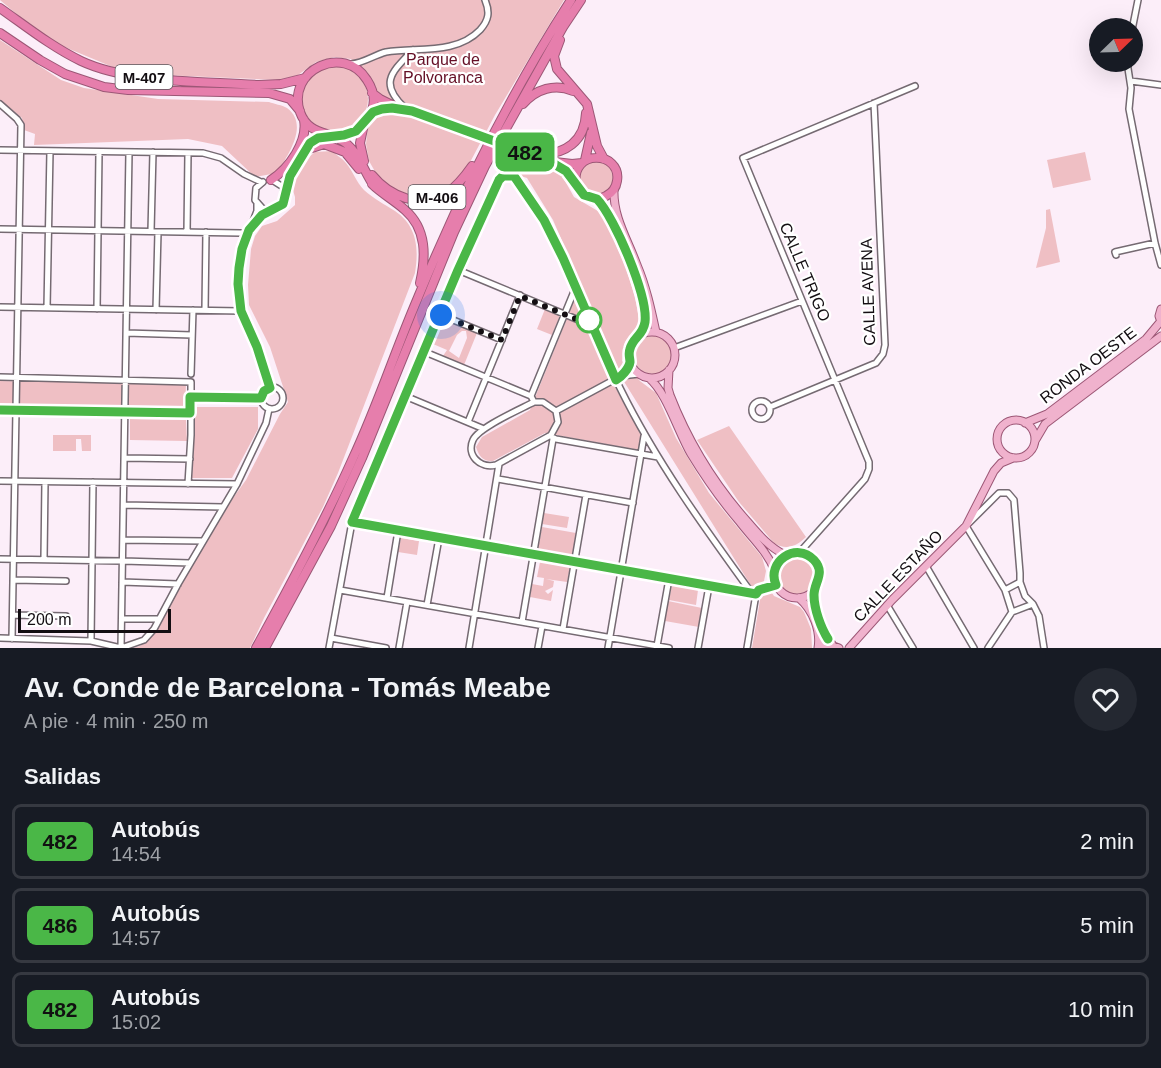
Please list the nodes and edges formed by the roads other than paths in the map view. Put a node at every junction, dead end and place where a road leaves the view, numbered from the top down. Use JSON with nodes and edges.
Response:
{"nodes":[{"id":1,"x":485,"y":0,"type":"edge"},
{"id":2,"x":571,"y":0,"type":"edge"},
{"id":3,"x":583,"y":0,"type":"edge"},
{"id":4,"x":1138,"y":0,"type":"edge"},
{"id":5,"x":0,"y":9,"type":"edge"},
{"id":6,"x":1134,"y":18,"type":"edge"},
{"id":7,"x":0,"y":33,"type":"edge"},
{"id":8,"x":413,"y":50,"type":"junction"},
{"id":9,"x":376,"y":55,"type":"junction"},
{"id":10,"x":349,"y":64,"type":"junction"},
{"id":11,"x":1129,"y":72,"type":"edge"},
{"id":12,"x":305,"y":78,"type":"junction"},
{"id":13,"x":366,"y":78,"type":"junction"},
{"id":14,"x":1131,"y":81,"type":"junction"},
{"id":15,"x":1161,"y":85,"type":"edge"},
{"id":16,"x":915,"y":86,"type":"dead end"},
{"id":17,"x":372,"y":93,"type":"junction"},
{"id":18,"x":580,"y":94,"type":"junction"},
{"id":19,"x":513,"y":96,"type":"junction"},
{"id":20,"x":874,"y":103,"type":"junction"},
{"id":21,"x":587,"y":104,"type":"junction"},
{"id":22,"x":0,"y":105,"type":"edge"},
{"id":23,"x":409,"y":110,"type":"junction"},
{"id":24,"x":300,"y":111,"type":"junction"},
{"id":25,"x":367,"y":119,"type":"junction"},
{"id":26,"x":304,"y":120,"type":"junction"},
{"id":27,"x":592,"y":130,"type":"junction"},
{"id":28,"x":330,"y":136,"type":"junction"},
{"id":29,"x":0,"y":150,"type":"edge"},
{"id":30,"x":20,"y":150,"type":"junction"},
{"id":31,"x":50,"y":151,"type":"junction"},
{"id":32,"x":99,"y":152,"type":"junction"},
{"id":33,"x":129,"y":152,"type":"junction"},
{"id":34,"x":153,"y":152,"type":"junction"},
{"id":35,"x":188,"y":153,"type":"junction"},
{"id":36,"x":529,"y":153,"type":"junction"},
{"id":37,"x":604,"y":159,"type":"junction"},
{"id":38,"x":298,"y":161,"type":"junction"},
{"id":39,"x":549,"y":161,"type":"junction"},
{"id":40,"x":584,"y":161,"type":"junction"},
{"id":41,"x":485,"y":166,"type":"junction"},
{"id":42,"x":244,"y":174,"type":"junction"},
{"id":43,"x":271,"y":180,"type":"junction"},
{"id":44,"x":261,"y":182,"type":"junction"},
{"id":45,"x":576,"y":184,"type":"junction"},
{"id":46,"x":374,"y":186,"type":"junction"},
{"id":47,"x":614,"y":190,"type":"junction"},
{"id":48,"x":285,"y":191,"type":"junction"},
{"id":49,"x":255,"y":192,"type":"junction"},
{"id":50,"x":597,"y":199,"type":"junction"},
{"id":51,"x":257,"y":203,"type":"junction"},
{"id":52,"x":271,"y":211,"type":"junction"},
{"id":53,"x":0,"y":229,"type":"edge"},
{"id":54,"x":19,"y":229,"type":"junction"},
{"id":55,"x":48,"y":230,"type":"junction"},
{"id":56,"x":98,"y":230,"type":"junction"},
{"id":57,"x":249,"y":230,"type":"junction"},
{"id":58,"x":128,"y":231,"type":"junction"},
{"id":59,"x":154,"y":232,"type":"junction"},
{"id":60,"x":187,"y":232,"type":"junction"},
{"id":61,"x":206,"y":232,"type":"junction"},
{"id":62,"x":241,"y":233,"type":"dead end"},
{"id":63,"x":1155,"y":243,"type":"junction"},
{"id":64,"x":1116,"y":255,"type":"dead end"},
{"id":65,"x":1161,"y":265,"type":"edge"},
{"id":66,"x":458,"y":270,"type":"junction"},
{"id":67,"x":575,"y":289,"type":"junction"},
{"id":68,"x":520,"y":296,"type":"junction"},
{"id":69,"x":802,"y":301,"type":"junction"},
{"id":70,"x":414,"y":306,"type":"junction"},
{"id":71,"x":0,"y":307,"type":"edge"},
{"id":72,"x":17,"y":308,"type":"junction"},
{"id":73,"x":47,"y":308,"type":"junction"},
{"id":74,"x":97,"y":309,"type":"junction"},
{"id":75,"x":127,"y":309,"type":"junction"},
{"id":76,"x":1161,"y":309,"type":"edge"},
{"id":77,"x":156,"y":310,"type":"junction"},
{"id":78,"x":193,"y":310,"type":"junction"},
{"id":79,"x":205,"y":310,"type":"junction"},
{"id":80,"x":241,"y":311,"type":"junction"},
{"id":81,"x":565,"y":313,"type":"junction"},
{"id":82,"x":441,"y":315,"type":"junction"},
{"id":83,"x":590,"y":322,"type":"junction"},
{"id":84,"x":1161,"y":322,"type":"edge"},
{"id":85,"x":656,"y":332,"type":"junction"},
{"id":86,"x":126,"y":333,"type":"junction"},
{"id":87,"x":642,"y":334,"type":"junction"},
{"id":88,"x":192,"y":335,"type":"junction"},
{"id":89,"x":1161,"y":336,"type":"edge"},
{"id":90,"x":502,"y":340,"type":"junction"},
{"id":91,"x":674,"y":348,"type":"junction"},
{"id":92,"x":425,"y":352,"type":"junction"},
{"id":93,"x":630,"y":364,"type":"junction"},
{"id":94,"x":669,"y":370,"type":"junction"},
{"id":95,"x":191,"y":374,"type":"dead end"},
{"id":96,"x":639,"y":374,"type":"junction"},
{"id":97,"x":0,"y":377,"type":"edge"},
{"id":98,"x":16,"y":377,"type":"junction"},
{"id":99,"x":486,"y":378,"type":"junction"},
{"id":100,"x":619,"y":378,"type":"junction"},
{"id":101,"x":649,"y":378,"type":"junction"},
{"id":102,"x":126,"y":379,"type":"junction"},
{"id":103,"x":835,"y":380,"type":"junction"},
{"id":104,"x":270,"y":388,"type":"junction"},
{"id":105,"x":405,"y":396,"type":"junction"},
{"id":106,"x":531,"y":396,"type":"junction"},
{"id":107,"x":190,"y":397,"type":"junction"},
{"id":108,"x":261,"y":398,"type":"junction"},
{"id":109,"x":534,"y":402,"type":"junction"},
{"id":110,"x":770,"y":407,"type":"dead end"},
{"id":111,"x":269,"y":409,"type":"junction"},
{"id":112,"x":0,"y":410,"type":"edge"},
{"id":113,"x":16,"y":410,"type":"junction"},
{"id":114,"x":556,"y":411,"type":"junction"},
{"id":115,"x":190,"y":413,"type":"junction"},
{"id":116,"x":125,"y":414,"type":"junction"},
{"id":117,"x":468,"y":422,"type":"junction"},
{"id":118,"x":1025,"y":423,"type":"junction"},
{"id":119,"x":484,"y":429,"type":"junction"},
{"id":120,"x":645,"y":436,"type":"junction"},
{"id":121,"x":552,"y":437,"type":"junction"},
{"id":122,"x":996,"y":441,"type":"junction"},
{"id":123,"x":1035,"y":441,"type":"junction"},
{"id":124,"x":641,"y":454,"type":"junction"},
{"id":125,"x":658,"y":457,"type":"junction"},
{"id":126,"x":124,"y":458,"type":"junction"},
{"id":127,"x":1013,"y":458,"type":"junction"},
{"id":128,"x":190,"y":459,"type":"junction"},
{"id":129,"x":499,"y":464,"type":"junction"},
{"id":130,"x":994,"y":471,"type":"junction"},
{"id":131,"x":498,"y":479,"type":"junction"},
{"id":132,"x":0,"y":481,"type":"edge"},
{"id":133,"x":15,"y":481,"type":"junction"},
{"id":134,"x":45,"y":482,"type":"junction"},
{"id":135,"x":93,"y":482,"type":"junction"},
{"id":136,"x":124,"y":482,"type":"junction"},
{"id":137,"x":188,"y":484,"type":"junction"},
{"id":138,"x":237,"y":484,"type":"junction"},
{"id":139,"x":545,"y":487,"type":"junction"},
{"id":140,"x":586,"y":495,"type":"junction"},
{"id":141,"x":633,"y":503,"type":"junction"},
{"id":142,"x":124,"y":505,"type":"junction"},
{"id":143,"x":223,"y":507,"type":"junction"},
{"id":144,"x":352,"y":522,"type":"junction"},
{"id":145,"x":966,"y":526,"type":"junction"},
{"id":146,"x":398,"y":531,"type":"junction"},
{"id":147,"x":439,"y":538,"type":"junction"},
{"id":148,"x":123,"y":540,"type":"junction"},
{"id":149,"x":203,"y":542,"type":"junction"},
{"id":150,"x":486,"y":547,"type":"junction"},
{"id":151,"x":800,"y":552,"type":"junction"},
{"id":152,"x":534,"y":555,"type":"junction"},
{"id":153,"x":785,"y":555,"type":"junction"},
{"id":154,"x":44,"y":559,"type":"junction"},
{"id":155,"x":0,"y":560,"type":"edge"},
{"id":156,"x":13,"y":560,"type":"junction"},
{"id":157,"x":92,"y":560,"type":"junction"},
{"id":158,"x":123,"y":561,"type":"junction"},
{"id":159,"x":574,"y":562,"type":"junction"},
{"id":160,"x":190,"y":563,"type":"junction"},
{"id":161,"x":926,"y":566,"type":"junction"},
{"id":162,"x":774,"y":569,"type":"junction"},
{"id":163,"x":621,"y":570,"type":"junction"},
{"id":164,"x":669,"y":579,"type":"junction"},
{"id":165,"x":13,"y":580,"type":"junction"},
{"id":166,"x":66,"y":581,"type":"dead end"},
{"id":167,"x":122,"y":582,"type":"junction"},
{"id":168,"x":1020,"y":582,"type":"junction"},
{"id":169,"x":178,"y":584,"type":"junction"},
{"id":170,"x":709,"y":585,"type":"junction"},
{"id":171,"x":776,"y":585,"type":"junction"},
{"id":172,"x":340,"y":590,"type":"junction"},
{"id":173,"x":1005,"y":590,"type":"junction"},
{"id":174,"x":814,"y":591,"type":"junction"},
{"id":175,"x":753,"y":593,"type":"junction"},
{"id":176,"x":387,"y":598,"type":"junction"},
{"id":177,"x":799,"y":598,"type":"junction"},
{"id":178,"x":407,"y":602,"type":"junction"},
{"id":179,"x":1033,"y":604,"type":"junction"},
{"id":180,"x":427,"y":605,"type":"junction"},
{"id":181,"x":887,"y":605,"type":"junction"},
{"id":182,"x":1012,"y":612,"type":"junction"},
{"id":183,"x":475,"y":614,"type":"junction"},
{"id":184,"x":13,"y":615,"type":"junction"},
{"id":185,"x":66,"y":616,"type":"dead end"},
{"id":186,"x":122,"y":619,"type":"junction"},
{"id":187,"x":159,"y":619,"type":"junction"},
{"id":188,"x":522,"y":622,"type":"junction"},
{"id":189,"x":542,"y":626,"type":"junction"},
{"id":190,"x":563,"y":629,"type":"junction"},
{"id":191,"x":0,"y":638,"type":"edge"},
{"id":192,"x":331,"y":638,"type":"junction"},
{"id":193,"x":610,"y":638,"type":"junction"},
{"id":194,"x":12,"y":639,"type":"junction"},
{"id":195,"x":91,"y":641,"type":"junction"},
{"id":196,"x":657,"y":646,"type":"junction"},
{"id":197,"x":836,"y":646,"type":"edge"},
{"id":198,"x":850,"y":646,"type":"edge"},
{"id":199,"x":378,"y":647,"type":"edge"},
{"id":200,"x":121,"y":648,"type":"edge"},
{"id":201,"x":256,"y":648,"type":"edge"},
{"id":202,"x":265,"y":648,"type":"edge"},
{"id":203,"x":329,"y":648,"type":"edge"},
{"id":204,"x":386,"y":648,"type":"edge"},
{"id":205,"x":399,"y":648,"type":"edge"},
{"id":206,"x":469,"y":648,"type":"edge"},
{"id":207,"x":538,"y":648,"type":"edge"},
{"id":208,"x":608,"y":648,"type":"edge"},
{"id":209,"x":669,"y":648,"type":"edge"},
{"id":210,"x":698,"y":648,"type":"edge"},
{"id":211,"x":747,"y":648,"type":"edge"},
{"id":212,"x":819,"y":648,"type":"edge"},
{"id":213,"x":913,"y":648,"type":"edge"},
{"id":214,"x":974,"y":648,"type":"edge"},
{"id":215,"x":988,"y":648,"type":"edge"},
{"id":216,"x":1044,"y":648,"type":"edge"}],
"edges":[{"from":1,"to":8,"type":"street"},
{"from":2,"to":19,"type":"highway","number":"M-406"},
{"from":3,"to":18,"type":"highway","number":"M-406"},
{"from":3,"to":41,"type":"highway","number":"M-406"},
{"from":4,"to":6,"type":"street"},
{"from":5,"to":12,"type":"highway","number":"M-407"},
{"from":7,"to":24,"type":"highway","number":"M-407"},
{"from":8,"to":9,"type":"street"},
{"from":8,"to":23,"type":"street"},
{"from":9,"to":10,"type":"street"},
{"from":9,"to":13,"type":"street"},
{"from":10,"to":12,"type":"highway","number":"M-407"},
{"from":10,"to":13,"type":"highway"},
{"from":11,"to":14,"type":"street"},
{"from":12,"to":24,"type":"highway"},
{"from":13,"to":17,"type":"highway"},
{"from":14,"to":15,"type":"street"},
{"from":14,"to":63,"type":"street"},
{"from":16,"to":20,"type":"street","name":"CALLE TRIGO"},
{"from":17,"to":23,"type":"highway"},
{"from":17,"to":25,"type":"highway"},
{"from":18,"to":21,"type":"highway","number":"M-406"},
{"from":18,"to":41,"type":"highway","number":"M-406"},
{"from":19,"to":25,"type":"highway","number":"M-406"},
{"from":19,"to":70,"type":"highway","number":"M-406"},
{"from":20,"to":69,"type":"street","name":"CALLE TRIGO"},
{"from":20,"to":103,"type":"street","name":"CALLE AVENA"},
{"from":21,"to":27,"type":"highway","number":"M-406"},
{"from":21,"to":36,"type":"highway"},
{"from":22,"to":30,"type":"street"},
{"from":23,"to":25,"type":"highway"},
{"from":23,"to":36,"type":"highway","bridge":true},
{"from":24,"to":26,"type":"highway"},
{"from":25,"to":28,"type":"highway"},
{"from":26,"to":28,"type":"highway"},
{"from":26,"to":43,"type":"highway"},
{"from":27,"to":37,"type":"highway","number":"M-406"},
{"from":27,"to":40,"type":"highway","number":"M-406"},
{"from":28,"to":38,"type":"highway"},
{"from":28,"to":46,"type":"highway","number":"M-406"},
{"from":29,"to":30,"type":"street"},
{"from":30,"to":31,"type":"street"},
{"from":30,"to":54,"type":"street"},
{"from":31,"to":32,"type":"street"},
{"from":31,"to":55,"type":"street"},
{"from":32,"to":33,"type":"street"},
{"from":32,"to":56,"type":"street"},
{"from":33,"to":34,"type":"street"},
{"from":33,"to":58,"type":"street"},
{"from":34,"to":35,"type":"street"},
{"from":34,"to":59,"type":"street"},
{"from":35,"to":42,"type":"street"},
{"from":35,"to":60,"type":"street"},
{"from":36,"to":39,"type":"highway"},
{"from":37,"to":40,"type":"highway"},
{"from":37,"to":47,"type":"highway"},
{"from":38,"to":46,"type":"highway","number":"M-406"},
{"from":38,"to":48,"type":"highway"},
{"from":39,"to":40,"type":"highway"},
{"from":39,"to":45,"type":"highway"},
{"from":40,"to":45,"type":"highway"},
{"from":41,"to":202,"type":"highway","number":"M-406"},
{"from":42,"to":44,"type":"street"},
{"from":42,"to":49,"type":"street"},
{"from":43,"to":44,"type":"street"},
{"from":43,"to":48,"type":"street"},
{"from":44,"to":49,"type":"street"},
{"from":45,"to":50,"type":"highway"},
{"from":46,"to":70,"type":"highway","number":"M-406"},
{"from":47,"to":50,"type":"highway"},
{"from":47,"to":85,"type":"main road"},
{"from":48,"to":52,"type":"street"},
{"from":49,"to":51,"type":"street"},
{"from":50,"to":87,"type":"main road"},
{"from":51,"to":52,"type":"street"},
{"from":51,"to":57,"type":"street"},
{"from":52,"to":57,"type":"street"},
{"from":53,"to":54,"type":"street"},
{"from":54,"to":55,"type":"street"},
{"from":54,"to":72,"type":"street"},
{"from":55,"to":56,"type":"street"},
{"from":55,"to":73,"type":"street"},
{"from":56,"to":58,"type":"street"},
{"from":56,"to":74,"type":"street"},
{"from":57,"to":80,"type":"street"},
{"from":58,"to":59,"type":"street"},
{"from":58,"to":75,"type":"street"},
{"from":59,"to":60,"type":"street"},
{"from":59,"to":77,"type":"street"},
{"from":60,"to":61,"type":"street"},
{"from":61,"to":62,"type":"street"},
{"from":61,"to":79,"type":"street"},
{"from":63,"to":64,"type":"street"},
{"from":63,"to":65,"type":"street"},
{"from":66,"to":67,"type":"street"},
{"from":66,"to":68,"type":"street"},
{"from":66,"to":82,"type":"street"},
{"from":67,"to":81,"type":"street"},
{"from":67,"to":83,"type":"street"},
{"from":68,"to":81,"type":"street"},
{"from":68,"to":90,"type":"street"},
{"from":69,"to":91,"type":"street"},
{"from":69,"to":103,"type":"street","name":"CALLE TRIGO"},
{"from":70,"to":201,"type":"highway","number":"M-406"},
{"from":71,"to":72,"type":"street"},
{"from":72,"to":73,"type":"street"},
{"from":72,"to":98,"type":"street"},
{"from":73,"to":74,"type":"street"},
{"from":74,"to":75,"type":"street"},
{"from":75,"to":77,"type":"street"},
{"from":75,"to":86,"type":"street"},
{"from":76,"to":84,"type":"main road"},
{"from":77,"to":78,"type":"street"},
{"from":78,"to":79,"type":"street"},
{"from":78,"to":88,"type":"street"},
{"from":79,"to":80,"type":"street"},
{"from":80,"to":104,"type":"street"},
{"from":81,"to":83,"type":"street"},
{"from":81,"to":106,"type":"street"},
{"from":82,"to":90,"type":"street"},
{"from":82,"to":92,"type":"street"},
{"from":83,"to":100,"type":"street"},
{"from":84,"to":118,"type":"main road","name":"RONDA OESTE"},
{"from":85,"to":87,"type":"main road"},
{"from":85,"to":91,"type":"main road"},
{"from":86,"to":88,"type":"street"},
{"from":86,"to":102,"type":"street"},
{"from":87,"to":93,"type":"main road"},
{"from":88,"to":95,"type":"street"},
{"from":89,"to":123,"type":"main road","name":"RONDA OESTE"},
{"from":90,"to":99,"type":"street"},
{"from":91,"to":94,"type":"main road"},
{"from":92,"to":99,"type":"street"},
{"from":92,"to":105,"type":"street"},
{"from":93,"to":96,"type":"main road"},
{"from":93,"to":100,"type":"street"},
{"from":94,"to":101,"type":"main road"},
{"from":94,"to":153,"type":"main road"},
{"from":96,"to":100,"type":"street"},
{"from":96,"to":101,"type":"main road"},
{"from":97,"to":98,"type":"street"},
{"from":98,"to":102,"type":"street"},
{"from":98,"to":113,"type":"street"},
{"from":99,"to":106,"type":"street"},
{"from":99,"to":117,"type":"street"},
{"from":100,"to":114,"type":"street"},
{"from":100,"to":120,"type":"street"},
{"from":101,"to":162,"type":"main road"},
{"from":102,"to":107,"type":"street"},
{"from":102,"to":116,"type":"street"},
{"from":103,"to":110,"type":"street","name":"CALLE AVENA"},
{"from":103,"to":151,"type":"street","name":"CALLE TRIGO"},
{"from":104,"to":108,"type":"street"},
{"from":104,"to":111,"type":"street"},
{"from":105,"to":117,"type":"street"},
{"from":105,"to":144,"type":"street"},
{"from":106,"to":109,"type":"street"},
{"from":107,"to":108,"type":"street"},
{"from":107,"to":115,"type":"street"},
{"from":108,"to":111,"type":"street"},
{"from":109,"to":114,"type":"street"},
{"from":109,"to":119,"type":"street"},
{"from":111,"to":138,"type":"street"},
{"from":112,"to":113,"type":"street"},
{"from":113,"to":116,"type":"street"},
{"from":113,"to":133,"type":"street"},
{"from":114,"to":121,"type":"street"},
{"from":115,"to":116,"type":"street"},
{"from":115,"to":128,"type":"street"},
{"from":116,"to":126,"type":"street"},
{"from":117,"to":119,"type":"street"},
{"from":118,"to":122,"type":"main road"},
{"from":118,"to":123,"type":"main road"},
{"from":119,"to":129,"type":"street"},
{"from":120,"to":124,"type":"street"},
{"from":120,"to":125,"type":"street"},
{"from":121,"to":124,"type":"street"},
{"from":121,"to":129,"type":"street"},
{"from":121,"to":139,"type":"street"},
{"from":122,"to":127,"type":"main road"},
{"from":122,"to":130,"type":"main road","name":"CALLE ESTAÑO"},
{"from":123,"to":127,"type":"main road"},
{"from":124,"to":125,"type":"street"},
{"from":124,"to":141,"type":"street"},
{"from":125,"to":175,"type":"street"},
{"from":126,"to":128,"type":"street"},
{"from":126,"to":136,"type":"street"},
{"from":127,"to":130,"type":"main road","name":"CALLE ESTAÑO"},
{"from":128,"to":137,"type":"street"},
{"from":129,"to":131,"type":"street"},
{"from":130,"to":145,"type":"main road","name":"CALLE ESTAÑO"},
{"from":131,"to":139,"type":"street"},
{"from":131,"to":150,"type":"street"},
{"from":132,"to":133,"type":"street"},
{"from":133,"to":134,"type":"street"},
{"from":133,"to":156,"type":"street"},
{"from":134,"to":135,"type":"street"},
{"from":134,"to":154,"type":"street"},
{"from":135,"to":136,"type":"street"},
{"from":135,"to":157,"type":"street"},
{"from":136,"to":137,"type":"street"},
{"from":136,"to":142,"type":"street"},
{"from":137,"to":138,"type":"street"},
{"from":138,"to":143,"type":"street"},
{"from":139,"to":140,"type":"street"},
{"from":139,"to":152,"type":"street"},
{"from":140,"to":141,"type":"street"},
{"from":140,"to":159,"type":"street"},
{"from":141,"to":163,"type":"street"},
{"from":142,"to":143,"type":"street"},
{"from":142,"to":148,"type":"street"},
{"from":143,"to":149,"type":"street"},
{"from":144,"to":146,"type":"street"},
{"from":144,"to":172,"type":"street"},
{"from":145,"to":161,"type":"main road","name":"CALLE ESTAÑO"},
{"from":145,"to":168,"type":"street","name":"CALLE ESTAÑO"},
{"from":145,"to":173,"type":"street"},
{"from":146,"to":147,"type":"street"},
{"from":146,"to":176,"type":"street"},
{"from":147,"to":150,"type":"street"},
{"from":147,"to":180,"type":"street"},
{"from":148,"to":149,"type":"street"},
{"from":148,"to":158,"type":"street"},
{"from":149,"to":160,"type":"street"},
{"from":150,"to":152,"type":"street"},
{"from":150,"to":183,"type":"street"},
{"from":151,"to":153,"type":"main road"},
{"from":151,"to":174,"type":"main road"},
{"from":152,"to":159,"type":"street"},
{"from":152,"to":188,"type":"street"},
{"from":153,"to":162,"type":"main road"},
{"from":154,"to":156,"type":"street"},
{"from":154,"to":157,"type":"street"},
{"from":155,"to":156,"type":"street"},
{"from":156,"to":165,"type":"street"},
{"from":157,"to":158,"type":"street"},
{"from":157,"to":195,"type":"street"},
{"from":158,"to":160,"type":"street"},
{"from":158,"to":167,"type":"street"},
{"from":159,"to":163,"type":"street"},
{"from":159,"to":190,"type":"street"},
{"from":160,"to":169,"type":"street"},
{"from":161,"to":181,"type":"main road","name":"CALLE ESTAÑO"},
{"from":161,"to":214,"type":"street"},
{"from":162,"to":171,"type":"main road"},
{"from":163,"to":164,"type":"street"},
{"from":163,"to":193,"type":"street"},
{"from":164,"to":170,"type":"street"},
{"from":164,"to":196,"type":"street"},
{"from":165,"to":166,"type":"street"},
{"from":165,"to":184,"type":"street"},
{"from":167,"to":169,"type":"street"},
{"from":167,"to":186,"type":"street"},
{"from":168,"to":173,"type":"street"},
{"from":168,"to":179,"type":"street"},
{"from":169,"to":187,"type":"street"},
{"from":170,"to":175,"type":"street"},
{"from":170,"to":210,"type":"street"},
{"from":171,"to":175,"type":"street"},
{"from":171,"to":177,"type":"main road"},
{"from":172,"to":176,"type":"street"},
{"from":172,"to":192,"type":"street"},
{"from":173,"to":182,"type":"street"},
{"from":174,"to":177,"type":"main road"},
{"from":174,"to":197,"type":"main road"},
{"from":175,"to":211,"type":"street"},
{"from":176,"to":178,"type":"street"},
{"from":177,"to":212,"type":"main road"},
{"from":178,"to":180,"type":"street"},
{"from":178,"to":205,"type":"street"},
{"from":179,"to":182,"type":"street"},
{"from":179,"to":216,"type":"street"},
{"from":180,"to":183,"type":"street"},
{"from":181,"to":198,"type":"main road","name":"CALLE ESTAÑO"},
{"from":181,"to":213,"type":"street"},
{"from":182,"to":215,"type":"street"},
{"from":183,"to":188,"type":"street"},
{"from":183,"to":206,"type":"street"},
{"from":184,"to":185,"type":"street"},
{"from":184,"to":194,"type":"street"},
{"from":186,"to":187,"type":"street"},
{"from":186,"to":200,"type":"street"},
{"from":187,"to":200,"type":"street"},
{"from":188,"to":189,"type":"street"},
{"from":189,"to":190,"type":"street"},
{"from":189,"to":207,"type":"street"},
{"from":190,"to":193,"type":"street"},
{"from":191,"to":194,"type":"street"},
{"from":192,"to":199,"type":"street"},
{"from":192,"to":203,"type":"street"},
{"from":193,"to":196,"type":"street"},
{"from":193,"to":208,"type":"street"},
{"from":194,"to":195,"type":"street"},
{"from":195,"to":200,"type":"street"},
{"from":196,"to":209,"type":"street"},
{"from":197,"to":198,"type":"main road","name":"CALLE ESTAÑO"},
{"from":197,"to":212,"type":"main road","name":"CALLE ESTAÑO"},
{"from":199,"to":204,"type":"street"}]}
